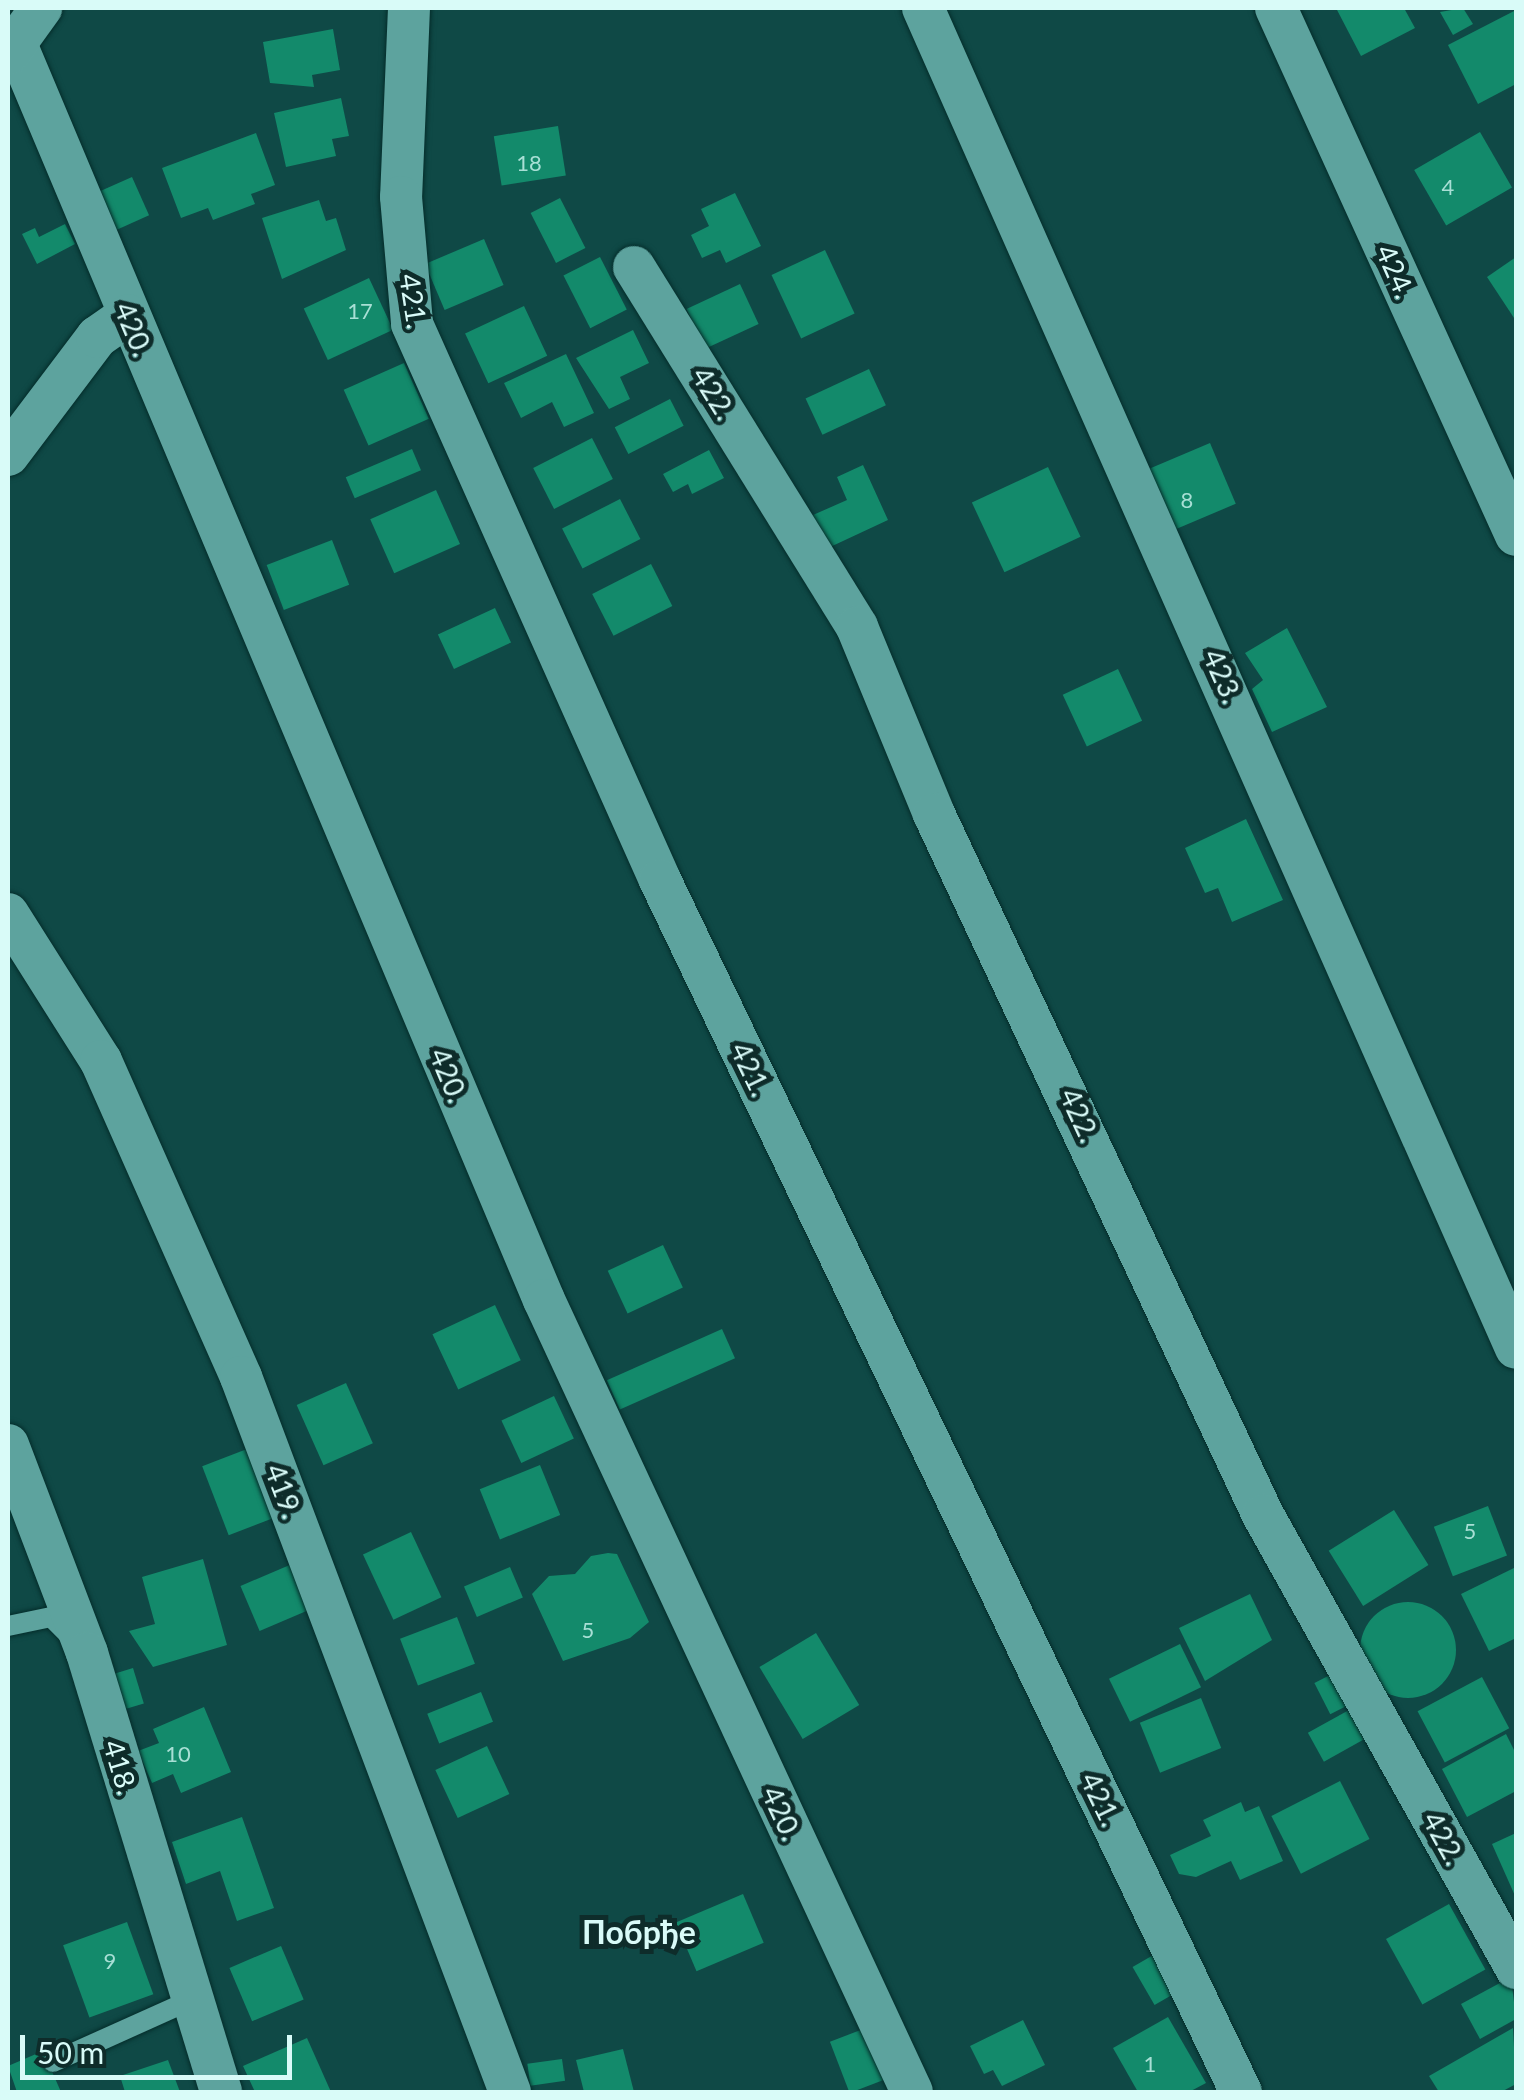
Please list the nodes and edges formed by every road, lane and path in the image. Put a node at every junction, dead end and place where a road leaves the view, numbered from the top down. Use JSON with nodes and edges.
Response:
{"nodes":[{"id":1,"x":42,"y":8,"type":"edge"},
{"id":2,"x":409,"y":8,"type":"edge"},
{"id":3,"x":923,"y":8,"type":"edge"},
{"id":4,"x":1276,"y":8,"type":"edge"},
{"id":5,"x":12,"y":49,"type":"edge"},
{"id":6,"x":634,"y":267,"type":"dead end"},
{"id":7,"x":128,"y":314,"type":"junction"},
{"id":8,"x":8,"y":454,"type":"edge"},
{"id":9,"x":1516,"y":536,"type":"edge"},
{"id":10,"x":8,"y":914,"type":"edge"},
{"id":11,"x":1516,"y":1348,"type":"edge"},
{"id":12,"x":8,"y":1445,"type":"edge"},
{"id":13,"x":8,"y":1626,"type":"edge"},
{"id":14,"x":87,"y":1653,"type":"junction"},
{"id":15,"x":1516,"y":1968,"type":"edge"},
{"id":16,"x":191,"y":2000,"type":"junction"},
{"id":17,"x":53,"y":2062,"type":"dead end"},
{"id":18,"x":221,"y":2092,"type":"edge"},
{"id":19,"x":510,"y":2092,"type":"edge"},
{"id":20,"x":912,"y":2092,"type":"edge"},
{"id":21,"x":1241,"y":2092,"type":"edge"}],
"edges":[{"from":1,"to":5,"type":"street"},
{"from":2,"to":21,"type":"street","name":"421."},
{"from":3,"to":11,"type":"street","name":"423."},
{"from":4,"to":9,"type":"street","name":"424."},
{"from":5,"to":7,"type":"street","name":"420."},
{"from":6,"to":15,"type":"street","name":"422."},
{"from":7,"to":8,"type":"street"},
{"from":7,"to":20,"type":"street","name":"420."},
{"from":10,"to":19,"type":"street","name":"419."},
{"from":12,"to":14,"type":"street","name":"418."},
{"from":13,"to":14,"type":"lane"},
{"from":14,"to":16,"type":"street","name":"418."},
{"from":16,"to":17,"type":"lane"},
{"from":16,"to":18,"type":"street","name":"418."}]}
